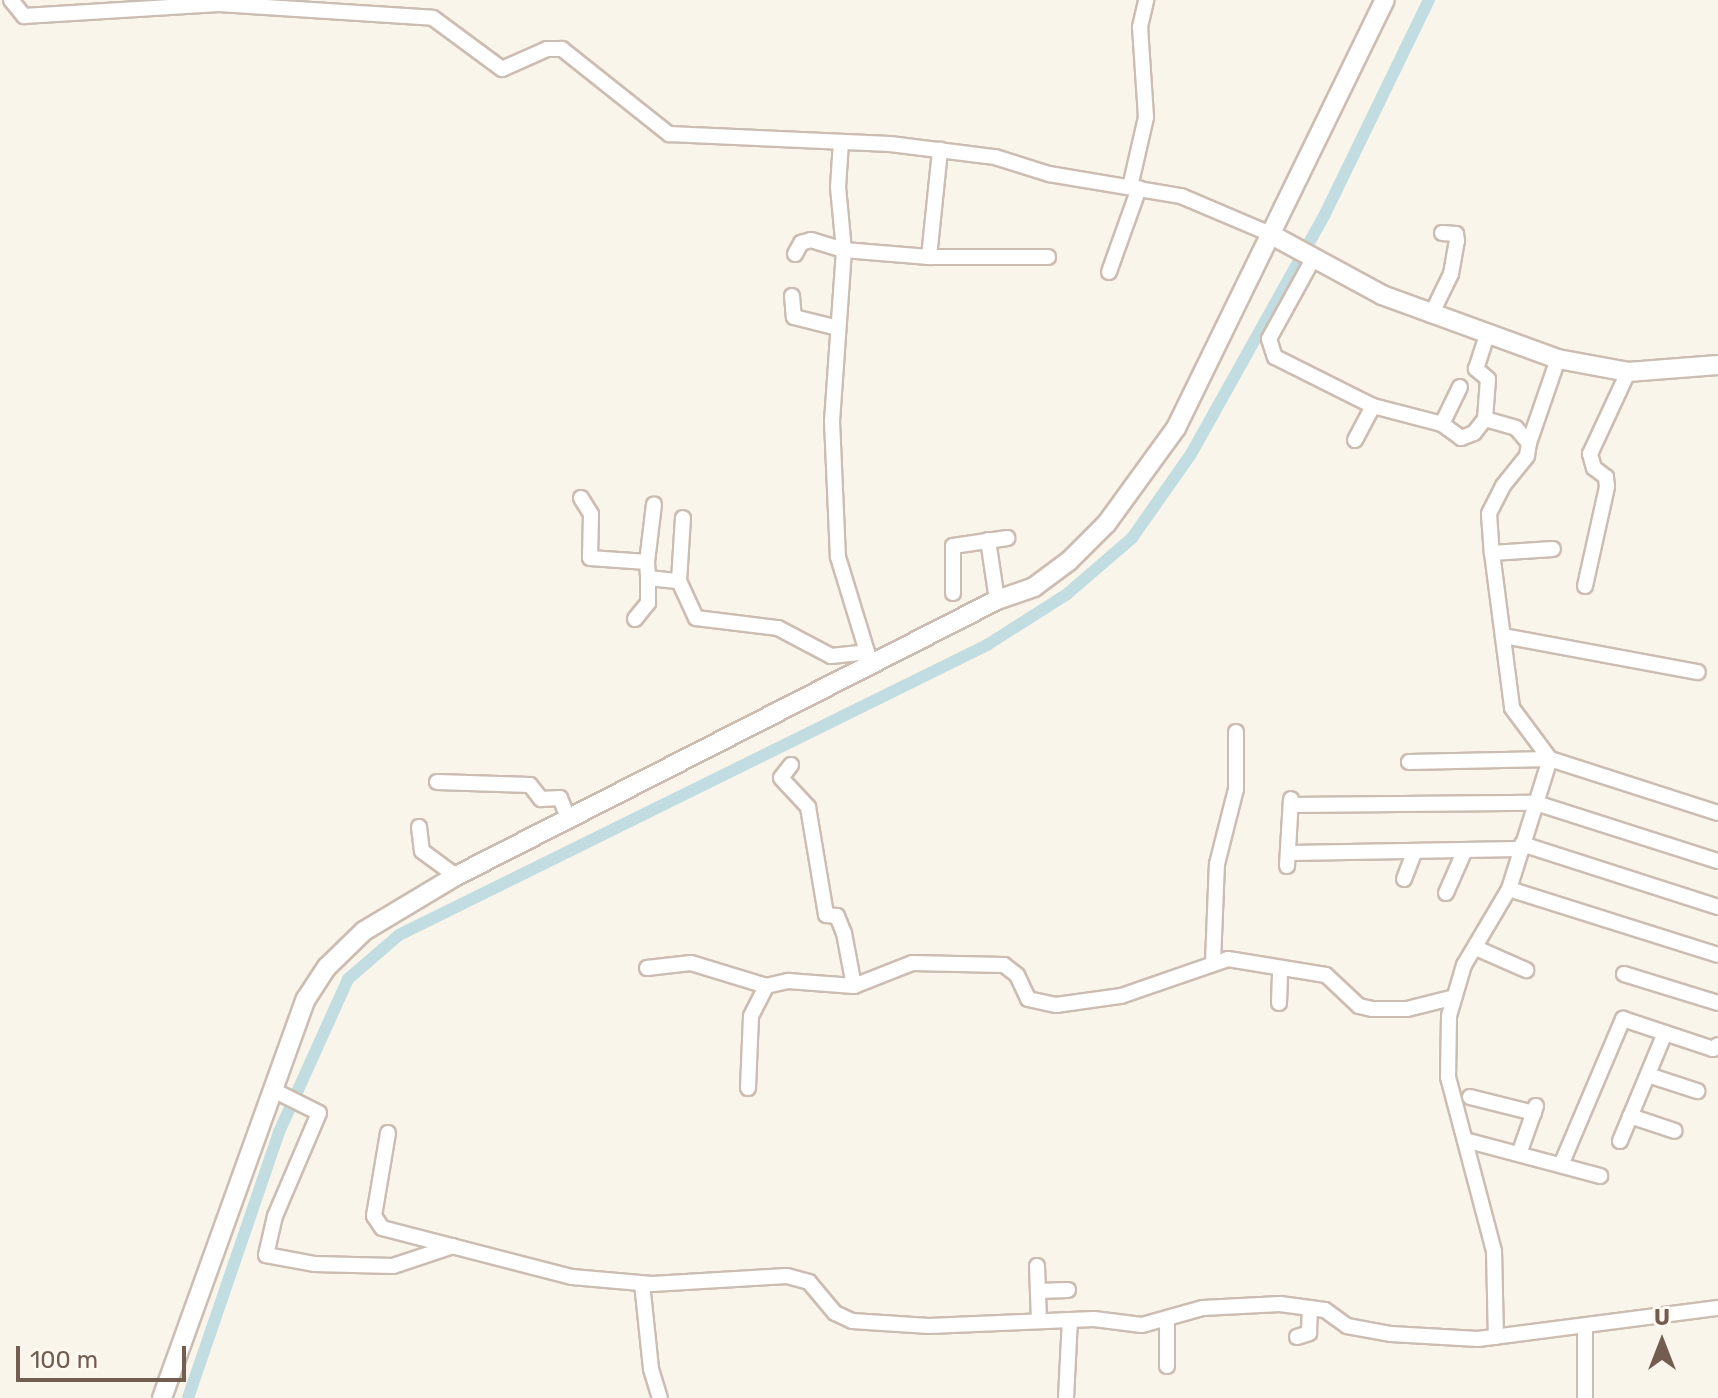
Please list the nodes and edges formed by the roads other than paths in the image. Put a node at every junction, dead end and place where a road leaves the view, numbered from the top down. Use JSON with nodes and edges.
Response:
{"nodes":[{"id":1,"x":11,"y":0,"type":"edge"},
{"id":2,"x":1146,"y":0,"type":"edge"},
{"id":3,"x":1385,"y":0,"type":"edge"},
{"id":4,"x":219,"y":2,"type":"edge"},
{"id":5,"x":841,"y":142,"type":"junction"},
{"id":6,"x":940,"y":150,"type":"junction"},
{"id":7,"x":1135,"y":188,"type":"junction"},
{"id":8,"x":1442,"y":233,"type":"dead end"},
{"id":9,"x":1272,"y":236,"type":"junction"},
{"id":10,"x":844,"y":250,"type":"junction"},
{"id":11,"x":795,"y":254,"type":"dead end"},
{"id":12,"x":929,"y":257,"type":"junction"},
{"id":13,"x":1048,"y":257,"type":"dead end"},
{"id":14,"x":1312,"y":258,"type":"junction"},
{"id":15,"x":1109,"y":272,"type":"dead end"},
{"id":16,"x":792,"y":296,"type":"dead end"},
{"id":17,"x":1431,"y":315,"type":"junction"},
{"id":18,"x":838,"y":328,"type":"junction"},
{"id":19,"x":1487,"y":335,"type":"junction"},
{"id":20,"x":1558,"y":359,"type":"junction"},
{"id":21,"x":1718,"y":365,"type":"edge"},
{"id":22,"x":1628,"y":372,"type":"junction"},
{"id":23,"x":1460,"y":387,"type":"dead end"},
{"id":24,"x":1373,"y":406,"type":"junction"},
{"id":25,"x":1485,"y":419,"type":"junction"},
{"id":26,"x":1442,"y":424,"type":"junction"},
{"id":27,"x":1355,"y":440,"type":"dead end"},
{"id":28,"x":1529,"y":443,"type":"junction"},
{"id":29,"x":581,"y":498,"type":"dead end"},
{"id":30,"x":654,"y":504,"type":"dead end"},
{"id":31,"x":683,"y":518,"type":"dead end"},
{"id":32,"x":1007,"y":538,"type":"dead end"},
{"id":33,"x":988,"y":540,"type":"junction"},
{"id":34,"x":1553,"y":549,"type":"dead end"},
{"id":35,"x":1492,"y":553,"type":"junction"},
{"id":36,"x":647,"y":562,"type":"junction"},
{"id":37,"x":648,"y":578,"type":"junction"},
{"id":38,"x":679,"y":581,"type":"junction"},
{"id":39,"x":1585,"y":586,"type":"dead end"},
{"id":40,"x":953,"y":593,"type":"dead end"},
{"id":41,"x":997,"y":600,"type":"junction"},
{"id":42,"x":635,"y":619,"type":"dead end"},
{"id":43,"x":1503,"y":636,"type":"junction"},
{"id":44,"x":869,"y":659,"type":"junction"},
{"id":45,"x":1698,"y":672,"type":"dead end"},
{"id":46,"x":1236,"y":732,"type":"dead end"},
{"id":47,"x":1550,"y":759,"type":"junction"},
{"id":48,"x":1409,"y":762,"type":"dead end"},
{"id":49,"x":791,"y":765,"type":"dead end"},
{"id":50,"x":437,"y":782,"type":"dead end"},
{"id":51,"x":1536,"y":803,"type":"junction"},
{"id":52,"x":1718,"y":813,"type":"edge"},
{"id":53,"x":569,"y":820,"type":"junction"},
{"id":54,"x":419,"y":827,"type":"dead end"},
{"id":55,"x":1520,"y":846,"type":"junction"},
{"id":56,"x":1465,"y":850,"type":"junction"},
{"id":57,"x":1415,"y":851,"type":"junction"},
{"id":58,"x":1718,"y":861,"type":"edge"},
{"id":59,"x":456,"y":876,"type":"junction"},
{"id":60,"x":1404,"y":879,"type":"dead end"},
{"id":61,"x":1509,"y":889,"type":"junction"},
{"id":62,"x":1446,"y":893,"type":"dead end"},
{"id":63,"x":1718,"y":907,"type":"edge"},
{"id":64,"x":1476,"y":948,"type":"junction"},
{"id":65,"x":1718,"y":955,"type":"edge"},
{"id":66,"x":1213,"y":962,"type":"junction"},
{"id":67,"x":647,"y":968,"type":"dead end"},
{"id":68,"x":1280,"y":968,"type":"junction"},
{"id":69,"x":1526,"y":970,"type":"dead end"},
{"id":70,"x":1624,"y":974,"type":"dead end"},
{"id":71,"x":766,"y":986,"type":"junction"},
{"id":72,"x":854,"y":986,"type":"junction"},
{"id":73,"x":1451,"y":998,"type":"junction"},
{"id":74,"x":1279,"y":1003,"type":"dead end"},
{"id":75,"x":1718,"y":1003,"type":"edge"},
{"id":76,"x":1665,"y":1033,"type":"junction"},
{"id":77,"x":1718,"y":1045,"type":"edge"},
{"id":78,"x":1648,"y":1075,"type":"junction"},
{"id":79,"x":748,"y":1088,"type":"dead end"},
{"id":80,"x":1697,"y":1091,"type":"dead end"},
{"id":81,"x":278,"y":1092,"type":"junction"},
{"id":82,"x":1470,"y":1097,"type":"dead end"},
{"id":83,"x":1630,"y":1116,"type":"junction"},
{"id":84,"x":1675,"y":1131,"type":"dead end"},
{"id":85,"x":388,"y":1133,"type":"dead end"},
{"id":86,"x":1465,"y":1140,"type":"dead end"},
{"id":87,"x":1620,"y":1141,"type":"dead end"},
{"id":88,"x":1519,"y":1154,"type":"junction"},
{"id":89,"x":1561,"y":1165,"type":"junction"},
{"id":90,"x":1600,"y":1176,"type":"dead end"},
{"id":91,"x":453,"y":1246,"type":"junction"},
{"id":92,"x":1037,"y":1266,"type":"dead end"},
{"id":93,"x":642,"y":1283,"type":"junction"},
{"id":94,"x":1068,"y":1290,"type":"dead end"},
{"id":95,"x":1038,"y":1291,"type":"junction"},
{"id":96,"x":1310,"y":1308,"type":"junction"},
{"id":97,"x":1718,"y":1308,"type":"edge"},
{"id":98,"x":1070,"y":1320,"type":"junction"},
{"id":99,"x":1039,"y":1321,"type":"junction"},
{"id":100,"x":1167,"y":1321,"type":"junction"},
{"id":101,"x":1585,"y":1328,"type":"junction"},
{"id":102,"x":1297,"y":1337,"type":"dead end"},
{"id":103,"x":1496,"y":1337,"type":"junction"},
{"id":104,"x":1167,"y":1366,"type":"dead end"},
{"id":105,"x":162,"y":1398,"type":"edge"},
{"id":106,"x":660,"y":1398,"type":"edge"},
{"id":107,"x":1066,"y":1398,"type":"edge"},
{"id":108,"x":1585,"y":1398,"type":"edge"}],
"edges":[{"from":1,"to":4,"type":"street"},
{"from":2,"to":7,"type":"street"},
{"from":3,"to":9,"type":"street"},
{"from":4,"to":5,"type":"street"},
{"from":5,"to":6,"type":"street"},
{"from":5,"to":10,"type":"street"},
{"from":6,"to":7,"type":"street"},
{"from":6,"to":12,"type":"street"},
{"from":7,"to":9,"type":"street"},
{"from":7,"to":15,"type":"street"},
{"from":8,"to":17,"type":"street"},
{"from":9,"to":14,"type":"street"},
{"from":9,"to":41,"type":"street"},
{"from":10,"to":11,"type":"street"},
{"from":10,"to":12,"type":"street"},
{"from":10,"to":18,"type":"street"},
{"from":12,"to":13,"type":"street"},
{"from":14,"to":17,"type":"street"},
{"from":14,"to":24,"type":"street"},
{"from":16,"to":18,"type":"street"},
{"from":17,"to":19,"type":"street"},
{"from":18,"to":44,"type":"street"},
{"from":19,"to":20,"type":"street"},
{"from":19,"to":25,"type":"street"},
{"from":20,"to":22,"type":"street"},
{"from":20,"to":28,"type":"street"},
{"from":21,"to":22,"type":"street"},
{"from":22,"to":39,"type":"street"},
{"from":23,"to":26,"type":"street"},
{"from":24,"to":26,"type":"street"},
{"from":24,"to":27,"type":"street"},
{"from":25,"to":26,"type":"street"},
{"from":25,"to":28,"type":"street"},
{"from":28,"to":35,"type":"street"},
{"from":29,"to":36,"type":"street"},
{"from":30,"to":36,"type":"street"},
{"from":31,"to":38,"type":"street"},
{"from":32,"to":33,"type":"street"},
{"from":33,"to":40,"type":"street"},
{"from":33,"to":41,"type":"street"},
{"from":34,"to":35,"type":"street"},
{"from":35,"to":43,"type":"street"},
{"from":36,"to":37,"type":"street"},
{"from":37,"to":38,"type":"street"},
{"from":37,"to":42,"type":"street"},
{"from":38,"to":44,"type":"street"},
{"from":41,"to":44,"type":"street"},
{"from":43,"to":45,"type":"street"},
{"from":43,"to":47,"type":"street"},
{"from":44,"to":53,"type":"street"},
{"from":46,"to":66,"type":"street"},
{"from":47,"to":48,"type":"street"},
{"from":47,"to":51,"type":"street"},
{"from":47,"to":52,"type":"street"},
{"from":49,"to":72,"type":"street"},
{"from":50,"to":53,"type":"street"},
{"from":51,"to":55,"type":"street"},
{"from":51,"to":57,"type":"street"},
{"from":51,"to":58,"type":"street"},
{"from":53,"to":59,"type":"street"},
{"from":54,"to":59,"type":"street"},
{"from":55,"to":56,"type":"street"},
{"from":55,"to":61,"type":"street"},
{"from":55,"to":63,"type":"street"},
{"from":56,"to":57,"type":"street"},
{"from":56,"to":62,"type":"street"},
{"from":57,"to":60,"type":"street"},
{"from":59,"to":81,"type":"street"},
{"from":61,"to":64,"type":"street"},
{"from":61,"to":65,"type":"street"},
{"from":64,"to":69,"type":"street"},
{"from":64,"to":73,"type":"street"},
{"from":66,"to":68,"type":"street"},
{"from":66,"to":72,"type":"street"},
{"from":67,"to":71,"type":"street"},
{"from":68,"to":73,"type":"street"},
{"from":68,"to":74,"type":"street"},
{"from":70,"to":75,"type":"street"},
{"from":71,"to":72,"type":"street"},
{"from":71,"to":79,"type":"street"},
{"from":73,"to":103,"type":"street"},
{"from":76,"to":77,"type":"street"},
{"from":76,"to":78,"type":"street"},
{"from":76,"to":89,"type":"street"},
{"from":78,"to":80,"type":"street"},
{"from":78,"to":83,"type":"street"},
{"from":81,"to":91,"type":"street"},
{"from":81,"to":105,"type":"street"},
{"from":82,"to":88,"type":"street"},
{"from":83,"to":84,"type":"street"},
{"from":83,"to":87,"type":"street"},
{"from":85,"to":91,"type":"street"},
{"from":86,"to":88,"type":"street"},
{"from":88,"to":89,"type":"street"},
{"from":89,"to":90,"type":"street"},
{"from":91,"to":93,"type":"street"},
{"from":92,"to":95,"type":"street"},
{"from":93,"to":99,"type":"street"},
{"from":93,"to":106,"type":"street"},
{"from":94,"to":95,"type":"street"},
{"from":95,"to":99,"type":"street"},
{"from":96,"to":100,"type":"street"},
{"from":96,"to":102,"type":"street"},
{"from":96,"to":103,"type":"street"},
{"from":97,"to":101,"type":"street"},
{"from":98,"to":99,"type":"street"},
{"from":98,"to":100,"type":"street"},
{"from":98,"to":107,"type":"street"},
{"from":100,"to":104,"type":"street"},
{"from":101,"to":103,"type":"street"},
{"from":101,"to":108,"type":"street"}]}
